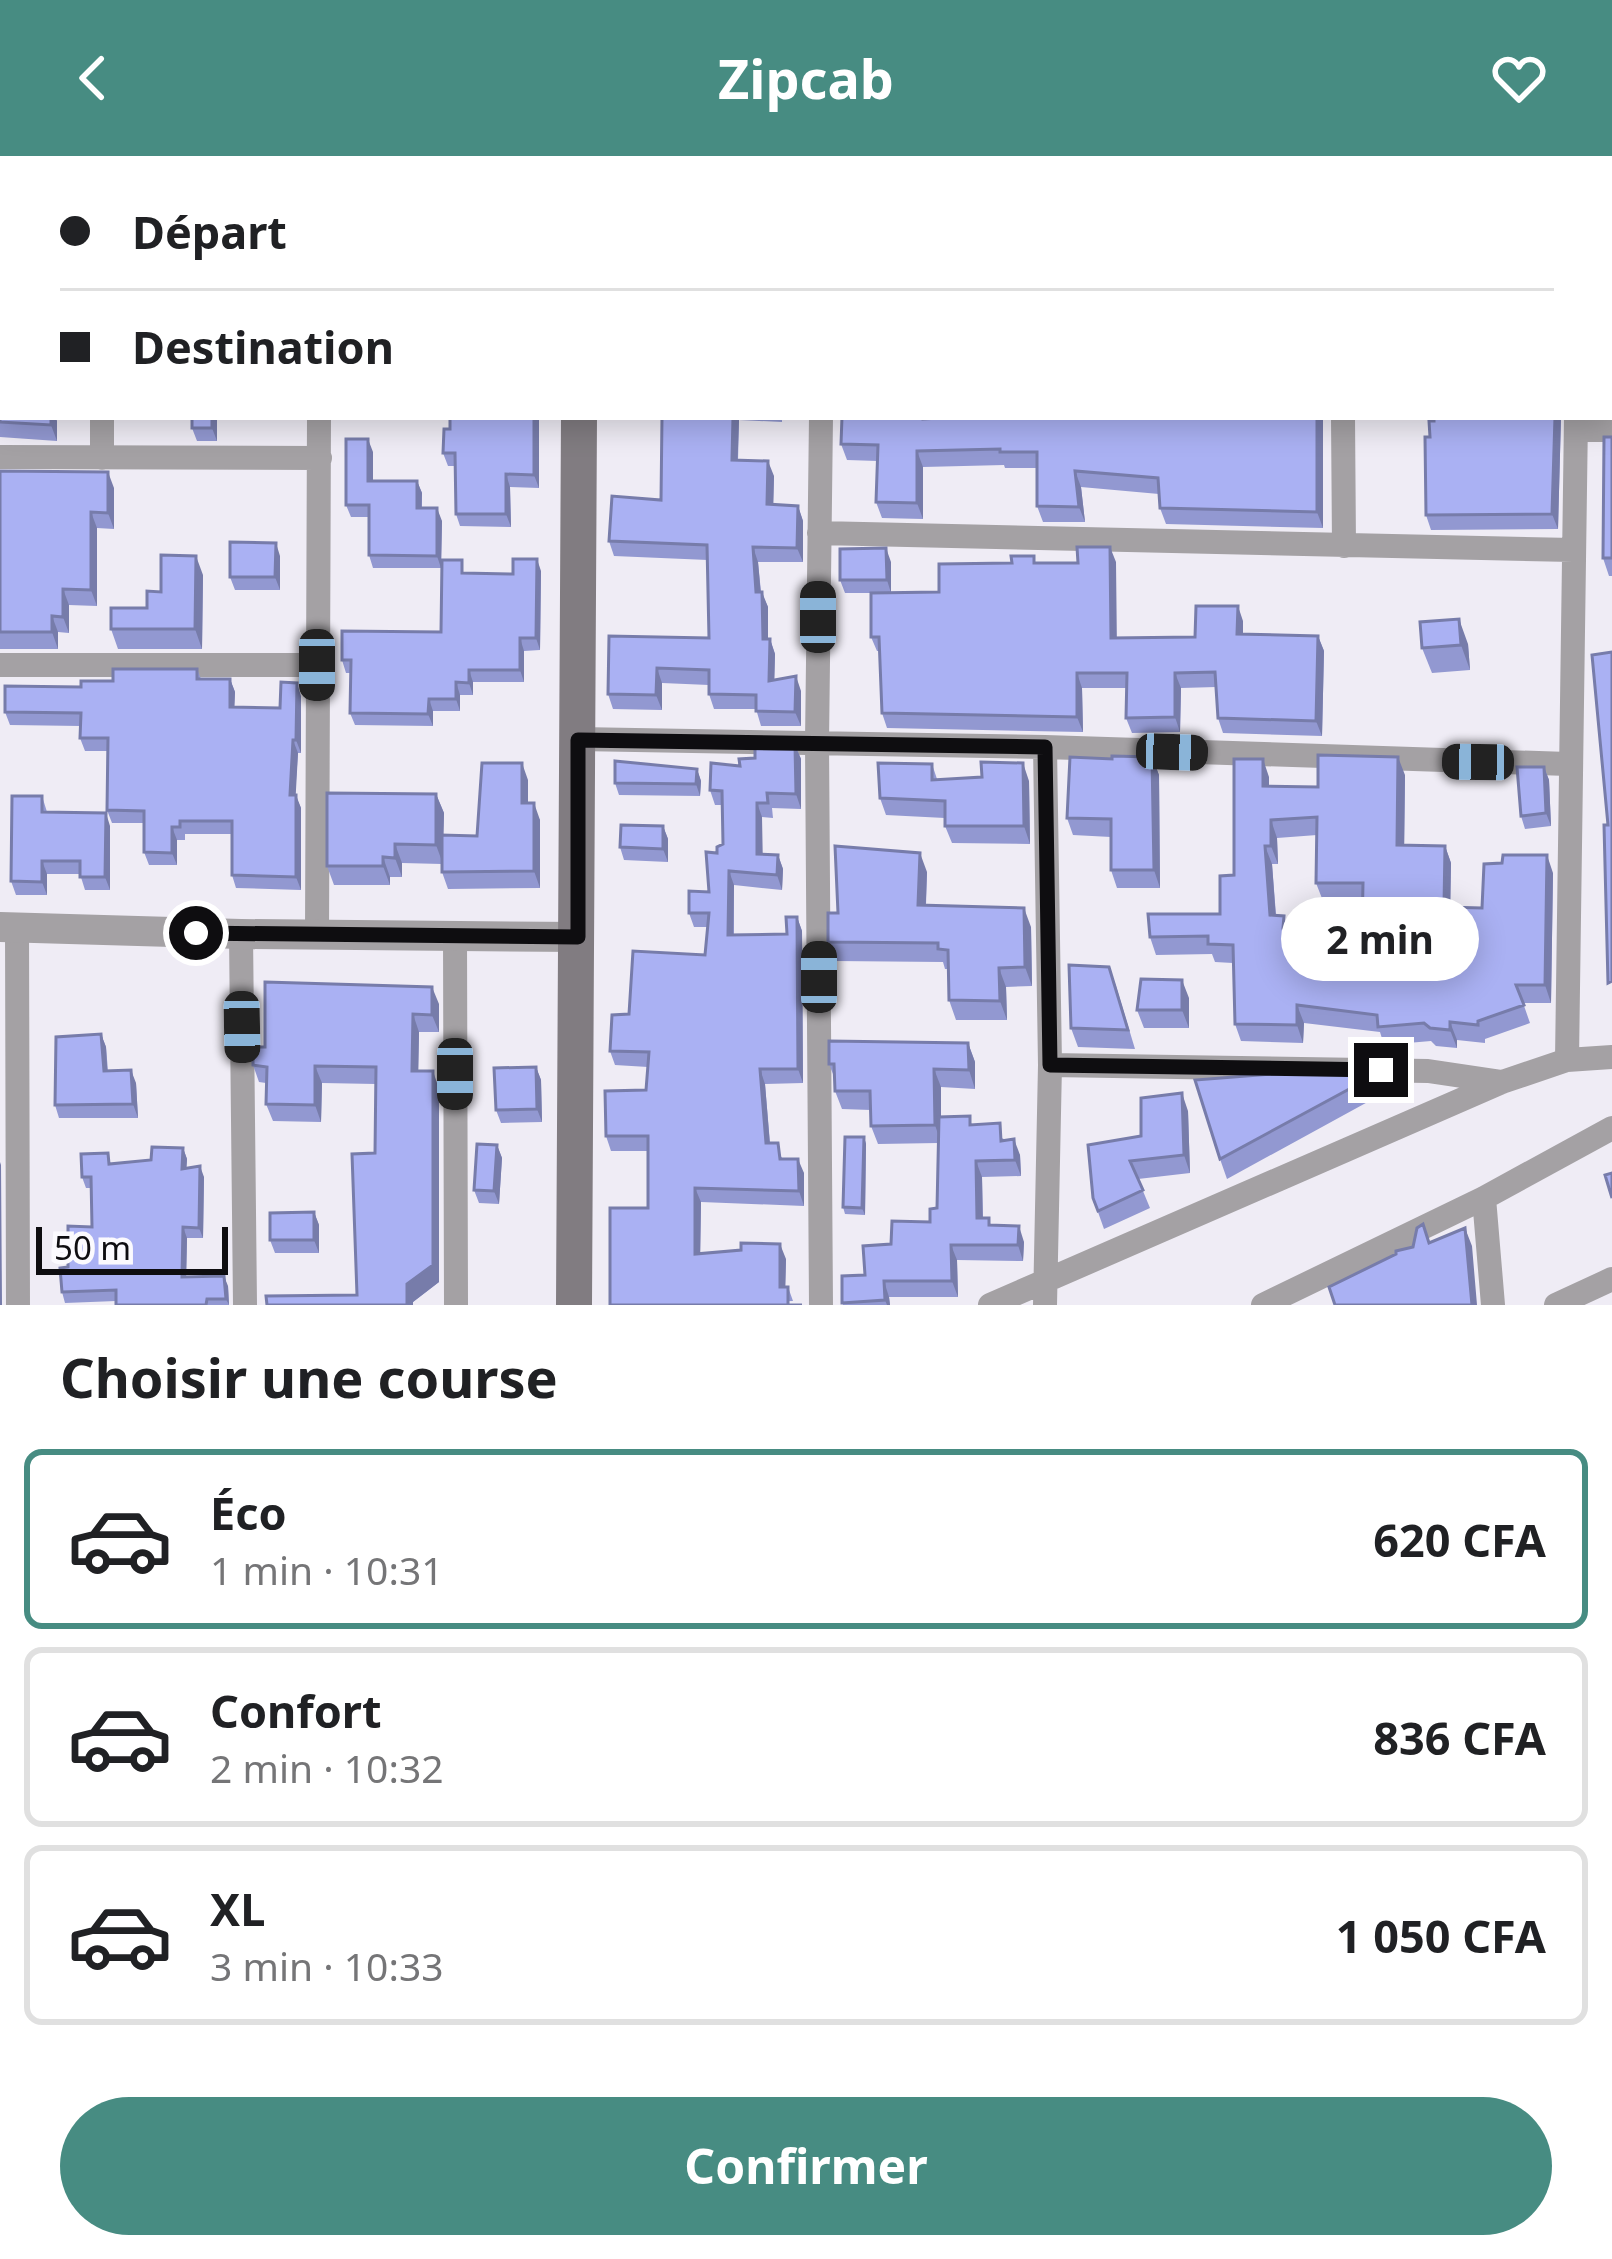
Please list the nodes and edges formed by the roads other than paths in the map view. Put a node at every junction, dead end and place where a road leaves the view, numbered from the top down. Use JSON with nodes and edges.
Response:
{"nodes":[{"id":1,"x":102,"y":420,"type":"edge"},
{"id":2,"x":319,"y":420,"type":"edge"},
{"id":3,"x":579,"y":420,"type":"edge"},
{"id":4,"x":821,"y":420,"type":"edge"},
{"id":5,"x":1343,"y":420,"type":"edge"},
{"id":6,"x":1576,"y":424,"type":"edge"},
{"id":7,"x":1612,"y":430,"type":"edge"},
{"id":8,"x":0,"y":457,"type":"edge"},
{"id":9,"x":102,"y":458,"type":"junction"},
{"id":10,"x":320,"y":458,"type":"junction"},
{"id":11,"x":819,"y":533,"type":"junction"},
{"id":12,"x":1344,"y":546,"type":"junction"},
{"id":13,"x":1574,"y":550,"type":"junction"},
{"id":14,"x":0,"y":665,"type":"edge"},
{"id":15,"x":317,"y":665,"type":"junction"},
{"id":16,"x":578,"y":740,"type":"junction"},
{"id":17,"x":817,"y":742,"type":"junction"},
{"id":18,"x":1045,"y":747,"type":"junction"},
{"id":19,"x":1568,"y":764,"type":"junction"},
{"id":20,"x":8,"y":927,"type":"edge"},
{"id":21,"x":241,"y":934,"type":"junction"},
{"id":22,"x":317,"y":935,"type":"junction"},
{"id":23,"x":455,"y":936,"type":"junction"},
{"id":24,"x":578,"y":937,"type":"junction"},
{"id":25,"x":1612,"y":1057,"type":"edge"},
{"id":26,"x":1567,"y":1060,"type":"junction"},
{"id":27,"x":1050,"y":1065,"type":"junction"},
{"id":28,"x":1502,"y":1082,"type":"junction"},
{"id":29,"x":1612,"y":1128,"type":"edge"},
{"id":30,"x":1484,"y":1198,"type":"junction"},
{"id":31,"x":9,"y":1202,"type":"edge"},
{"id":32,"x":1612,"y":1279,"type":"edge"},
{"id":33,"x":1045,"y":1293,"type":"edge"},
{"id":34,"x":18,"y":1305,"type":"edge"},
{"id":35,"x":245,"y":1305,"type":"edge"},
{"id":36,"x":456,"y":1305,"type":"edge"},
{"id":37,"x":574,"y":1305,"type":"edge"},
{"id":38,"x":821,"y":1305,"type":"edge"},
{"id":39,"x":990,"y":1305,"type":"edge"},
{"id":40,"x":1263,"y":1305,"type":"edge"},
{"id":41,"x":1492,"y":1305,"type":"edge"},
{"id":42,"x":1556,"y":1305,"type":"edge"}],
"edges":[{"from":1,"to":9,"type":"street"},
{"from":2,"to":10,"type":"street"},
{"from":3,"to":16,"type":"main road"},
{"from":4,"to":11,"type":"street"},
{"from":5,"to":12,"type":"street"},
{"from":6,"to":7,"type":"street"},
{"from":6,"to":13,"type":"street"},
{"from":8,"to":9,"type":"street"},
{"from":9,"to":10,"type":"street"},
{"from":10,"to":15,"type":"street"},
{"from":11,"to":12,"type":"street"},
{"from":11,"to":17,"type":"street"},
{"from":12,"to":13,"type":"street"},
{"from":13,"to":19,"type":"street"},
{"from":14,"to":15,"type":"street"},
{"from":15,"to":22,"type":"street"},
{"from":16,"to":17,"type":"street"},
{"from":16,"to":24,"type":"main road"},
{"from":17,"to":18,"type":"street"},
{"from":17,"to":38,"type":"street"},
{"from":18,"to":19,"type":"street"},
{"from":18,"to":27,"type":"street"},
{"from":19,"to":26,"type":"street"},
{"from":20,"to":21,"type":"street"},
{"from":20,"to":31,"type":"street"},
{"from":21,"to":22,"type":"street"},
{"from":21,"to":35,"type":"street"},
{"from":22,"to":23,"type":"street"},
{"from":23,"to":24,"type":"street"},
{"from":23,"to":36,"type":"street"},
{"from":24,"to":37,"type":"main road"},
{"from":25,"to":26,"type":"street"},
{"from":26,"to":28,"type":"street"},
{"from":27,"to":28,"type":"street"},
{"from":27,"to":33,"type":"street"},
{"from":28,"to":33,"type":"street"},
{"from":29,"to":30,"type":"street"},
{"from":30,"to":40,"type":"street"},
{"from":30,"to":41,"type":"street"},
{"from":31,"to":34,"type":"street"},
{"from":32,"to":42,"type":"street"},
{"from":33,"to":39,"type":"street"}]}
